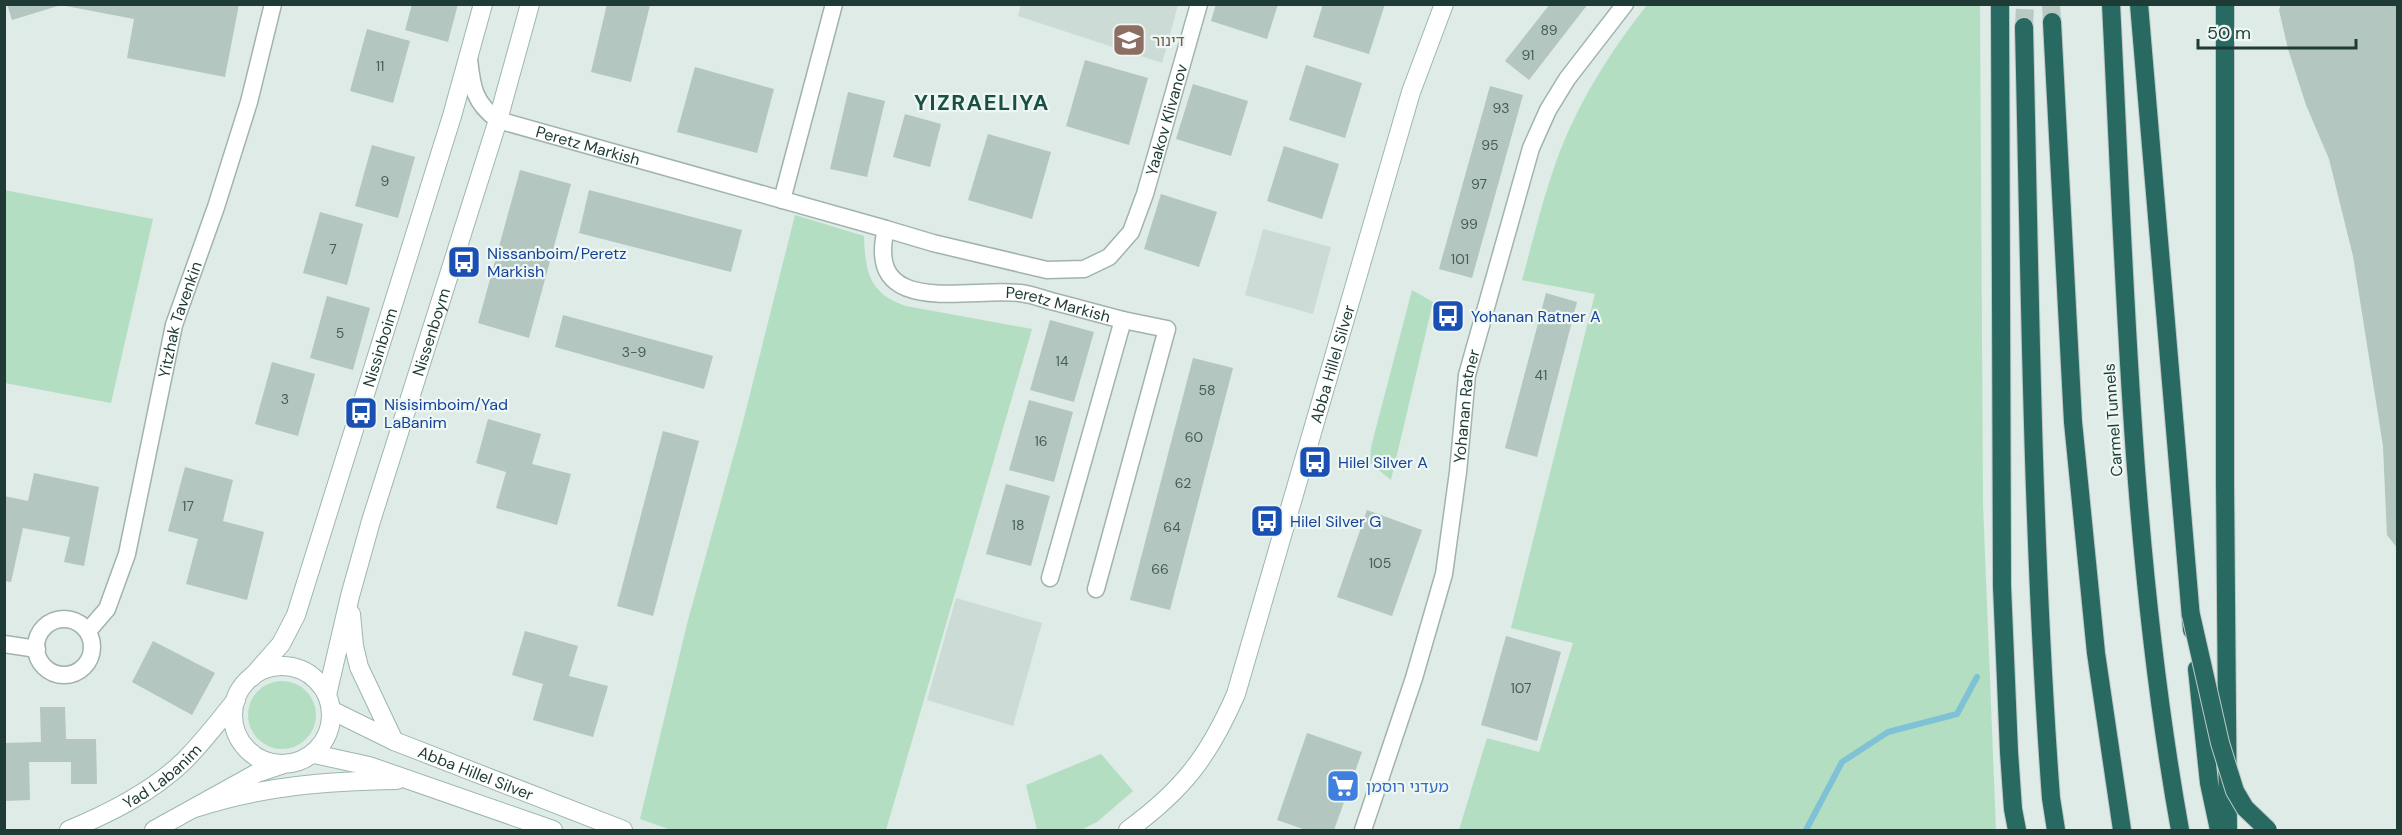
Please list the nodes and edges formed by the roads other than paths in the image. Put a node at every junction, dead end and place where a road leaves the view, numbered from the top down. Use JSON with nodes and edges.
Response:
{"nodes":[{"id":1,"x":273,"y":4,"type":"edge"},
{"id":2,"x":483,"y":4,"type":"edge"},
{"id":3,"x":530,"y":4,"type":"edge"},
{"id":4,"x":834,"y":4,"type":"edge"},
{"id":5,"x":1199,"y":4,"type":"edge"},
{"id":6,"x":1444,"y":4,"type":"edge"},
{"id":7,"x":1625,"y":4,"type":"edge"},
{"id":8,"x":2000,"y":4,"type":"edge"},
{"id":9,"x":2111,"y":4,"type":"edge"},
{"id":10,"x":2139,"y":4,"type":"edge"},
{"id":11,"x":2225,"y":4,"type":"edge"},
{"id":12,"x":2052,"y":22,"type":"tunnel mouth"},
{"id":13,"x":2024,"y":27,"type":"tunnel mouth"},
{"id":14,"x":469,"y":58,"type":"junction"},
{"id":15,"x":498,"y":120,"type":"junction"},
{"id":16,"x":782,"y":200,"type":"junction"},
{"id":17,"x":886,"y":229,"type":"junction"},
{"id":18,"x":1131,"y":232,"type":"joint"},
{"id":19,"x":1123,"y":321,"type":"junction"},
{"id":20,"x":1050,"y":578,"type":"dead end"},
{"id":21,"x":1096,"y":589,"type":"dead end"},
{"id":22,"x":350,"y":596,"type":"junction"},
{"id":23,"x":2191,"y":615,"type":"junction"},
{"id":24,"x":88,"y":631,"type":"junction"},
{"id":25,"x":4,"y":644,"type":"edge"},
{"id":26,"x":37,"y":650,"type":"junction"},
{"id":27,"x":252,"y":677,"type":"junction"},
{"id":28,"x":236,"y":700,"type":"junction"},
{"id":29,"x":329,"y":703,"type":"junction"},
{"id":30,"x":394,"y":741,"type":"junction"},
{"id":31,"x":314,"y":754,"type":"junction"},
{"id":32,"x":281,"y":765,"type":"junction"},
{"id":33,"x":408,"y":779,"type":"junction"},
{"id":34,"x":195,"y":808,"type":"junction"},
{"id":35,"x":2225,"y":826,"type":"edge"},
{"id":36,"x":2121,"y":828,"type":"edge"},
{"id":37,"x":69,"y":831,"type":"edge"},
{"id":38,"x":154,"y":831,"type":"edge"},
{"id":39,"x":553,"y":831,"type":"edge"},
{"id":40,"x":623,"y":831,"type":"edge"},
{"id":41,"x":1128,"y":831,"type":"edge"},
{"id":42,"x":1363,"y":831,"type":"edge"},
{"id":43,"x":2017,"y":831,"type":"edge"},
{"id":44,"x":2056,"y":831,"type":"edge"},
{"id":45,"x":2180,"y":831,"type":"edge"},
{"id":46,"x":2268,"y":831,"type":"edge"}],
"edges":[{"from":1,"to":24,"type":"street","name":"Yitzhak Tavenkin"},
{"from":2,"to":14,"type":"street","name":"Nissinboim"},
{"from":3,"to":15,"type":"street","name":"Nissenboym"},
{"from":4,"to":16,"type":"street"},
{"from":5,"to":18,"type":"street","name":"Yaakov Klivanov"},
{"from":6,"to":41,"type":"street","name":"Abba Hillel Silver"},
{"from":7,"to":42,"type":"street","name":"Yohanan Ratner"},
{"from":8,"to":43,"type":"highway"},
{"from":9,"to":45,"type":"highway","name":"Carmel Tunnels"},
{"from":10,"to":23,"type":"highway"},
{"from":11,"to":35,"type":"highway","bridge":true},
{"from":12,"to":36,"type":"highway"},
{"from":13,"to":44,"type":"highway"},
{"from":14,"to":15,"type":"street"},
{"from":14,"to":27,"type":"street","name":"Nissinboim"},
{"from":15,"to":16,"type":"street","name":"Peretz Markish"},
{"from":15,"to":22,"type":"street","name":"Nissenboym"},
{"from":16,"to":17,"type":"street","name":"Peretz Markish"},
{"from":17,"to":18,"type":"street","name":"Peretz Markish"},
{"from":17,"to":19,"type":"street","name":"Peretz Markish"},
{"from":19,"to":20,"type":"street","name":"Peretz Markish"},
{"from":19,"to":21,"type":"street"},
{"from":22,"to":29,"type":"street","name":"Nissenboym"},
{"from":22,"to":30,"type":"street"},
{"from":23,"to":35,"type":"highway","bridge":true},
{"from":23,"to":46,"type":"highway","bridge":true},
{"from":24,"to":26,"type":"street"},
{"from":24,"to":26,"type":"street"},
{"from":25,"to":26,"type":"street"},
{"from":27,"to":28,"type":"street"},
{"from":27,"to":29,"type":"street"},
{"from":28,"to":32,"type":"street"},
{"from":28,"to":37,"type":"street","name":"Yad Labanim"},
{"from":29,"to":30,"type":"street","name":"Abba Hillel Silver"},
{"from":29,"to":31,"type":"street"},
{"from":30,"to":40,"type":"street","name":"Abba Hillel Silver"},
{"from":31,"to":32,"type":"street"},
{"from":31,"to":33,"type":"street","name":"Abba Hillel Silver"},
{"from":32,"to":34,"type":"street"},
{"from":33,"to":34,"type":"street"},
{"from":33,"to":39,"type":"street","name":"Abba Hillel Silver"},
{"from":34,"to":38,"type":"street"}]}
